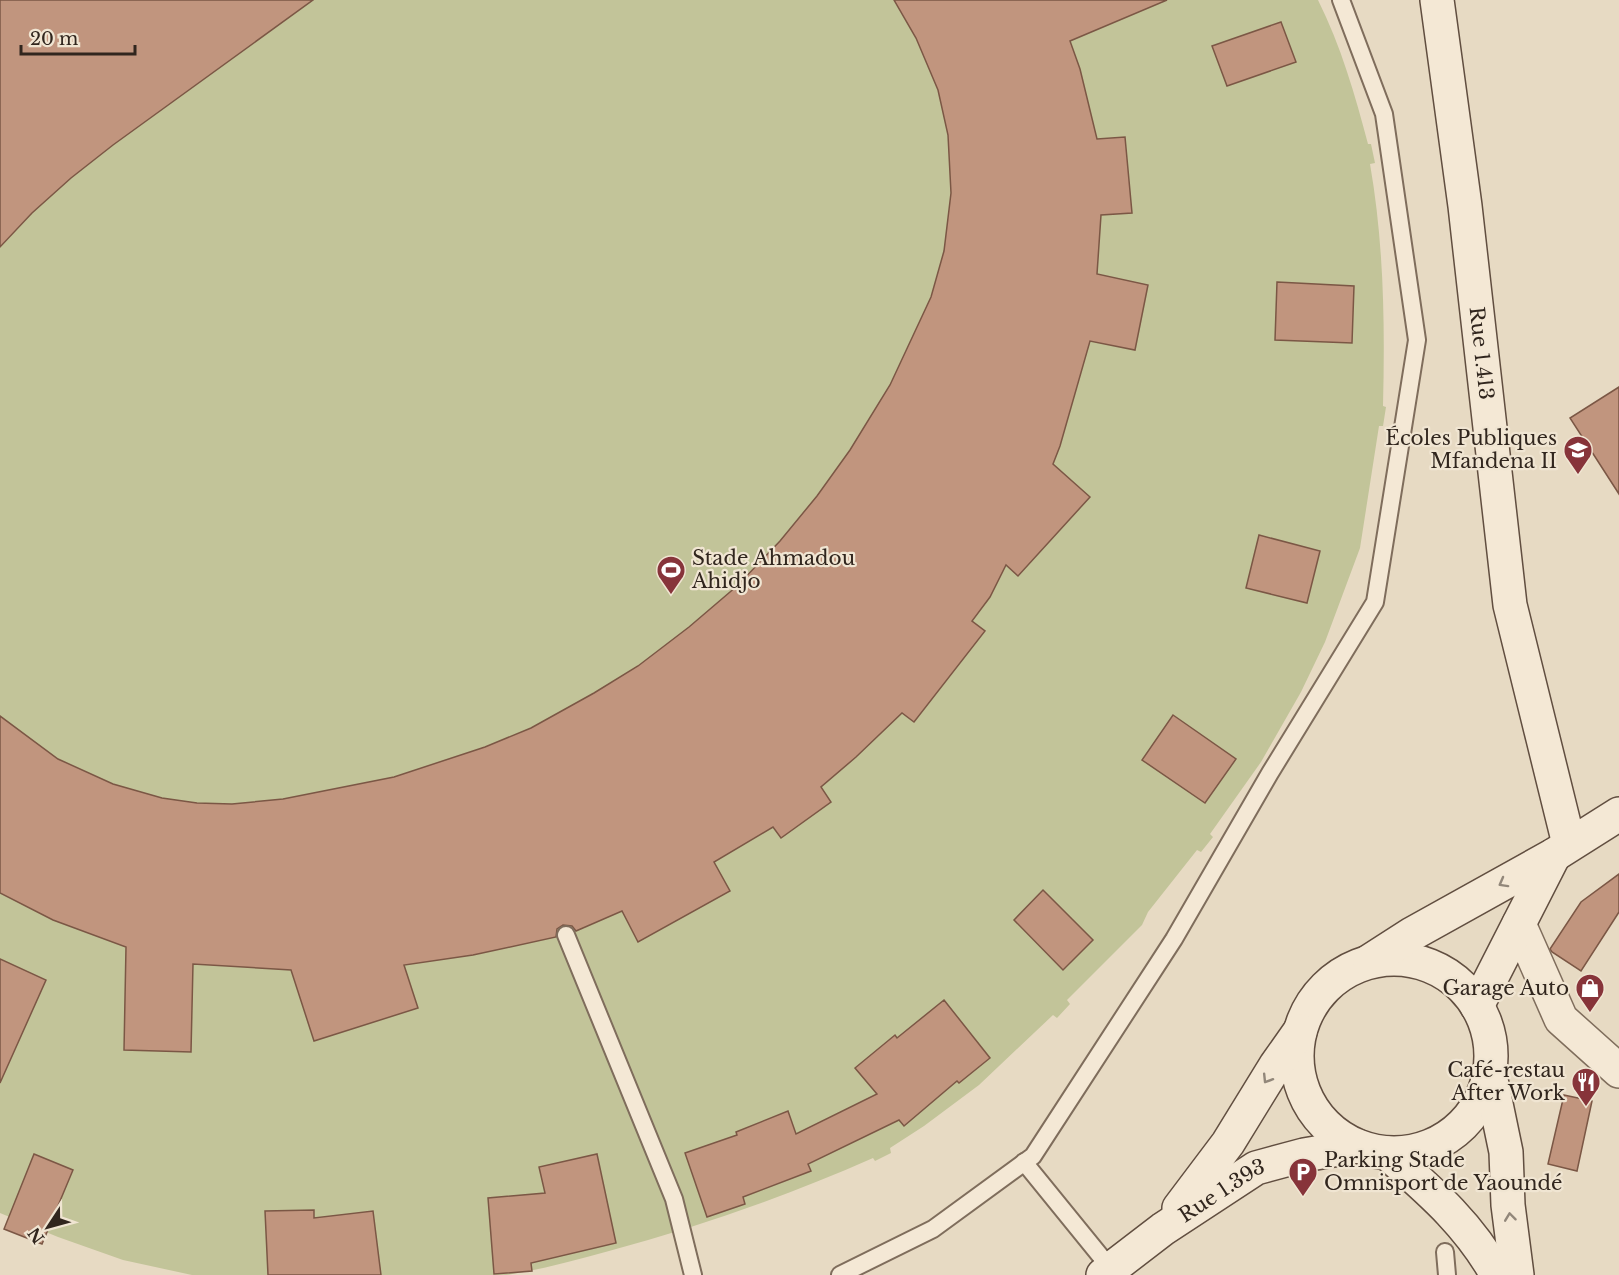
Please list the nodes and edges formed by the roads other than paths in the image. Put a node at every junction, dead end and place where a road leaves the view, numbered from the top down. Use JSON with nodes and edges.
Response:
{"nodes":[{"id":1,"x":1341,"y":0,"type":"edge"},
{"id":2,"x":1437,"y":0,"type":"edge"},
{"id":3,"x":1619,"y":814,"type":"edge"},
{"id":4,"x":1562,"y":850,"type":"junction"},
{"id":5,"x":1519,"y":924,"type":"junction"},
{"id":6,"x":566,"y":935,"type":"dead end"},
{"id":7,"x":1370,"y":962,"type":"junction"},
{"id":8,"x":1477,"y":1006,"type":"junction"},
{"id":9,"x":1300,"y":1031,"type":"junction"},
{"id":10,"x":1619,"y":1071,"type":"edge"},
{"id":11,"x":1490,"y":1075,"type":"junction"},
{"id":12,"x":1372,"y":1149,"type":"junction"},
{"id":13,"x":1024,"y":1162,"type":"junction"},
{"id":14,"x":1163,"y":1229,"type":"junction"},
{"id":15,"x":1445,"y":1252,"type":"dead end"},
{"id":16,"x":1107,"y":1272,"type":"edge"},
{"id":17,"x":693,"y":1275,"type":"edge"},
{"id":18,"x":840,"y":1275,"type":"edge"},
{"id":19,"x":1447,"y":1275,"type":"edge"},
{"id":20,"x":1497,"y":1275,"type":"edge"},
{"id":21,"x":1517,"y":1275,"type":"edge"}],
"edges":[{"from":1,"to":13,"type":"lane"},
{"from":2,"to":4,"type":"main road","name":"Rue 1.413"},
{"from":3,"to":4,"type":"main road"},
{"from":4,"to":5,"type":"main road"},
{"from":4,"to":7,"type":"main road","one_way":true},
{"from":5,"to":8,"type":"main road"},
{"from":5,"to":10,"type":"main road"},
{"from":6,"to":17,"type":"lane"},
{"from":7,"to":8,"type":"main road"},
{"from":7,"to":9,"type":"main road"},
{"from":8,"to":11,"type":"main road"},
{"from":9,"to":12,"type":"main road"},
{"from":9,"to":14,"type":"main road","one_way":true},
{"from":11,"to":12,"type":"main road"},
{"from":21,"to":11,"type":"main road","one_way":true},
{"from":12,"to":14,"type":"main road","name":"Rue 1.393"},
{"from":12,"to":20,"type":"main road"},
{"from":13,"to":16,"type":"lane"},
{"from":13,"to":18,"type":"lane"},
{"from":14,"to":16,"type":"main road","name":"Rue 1.393"},
{"from":15,"to":19,"type":"lane"}]}
